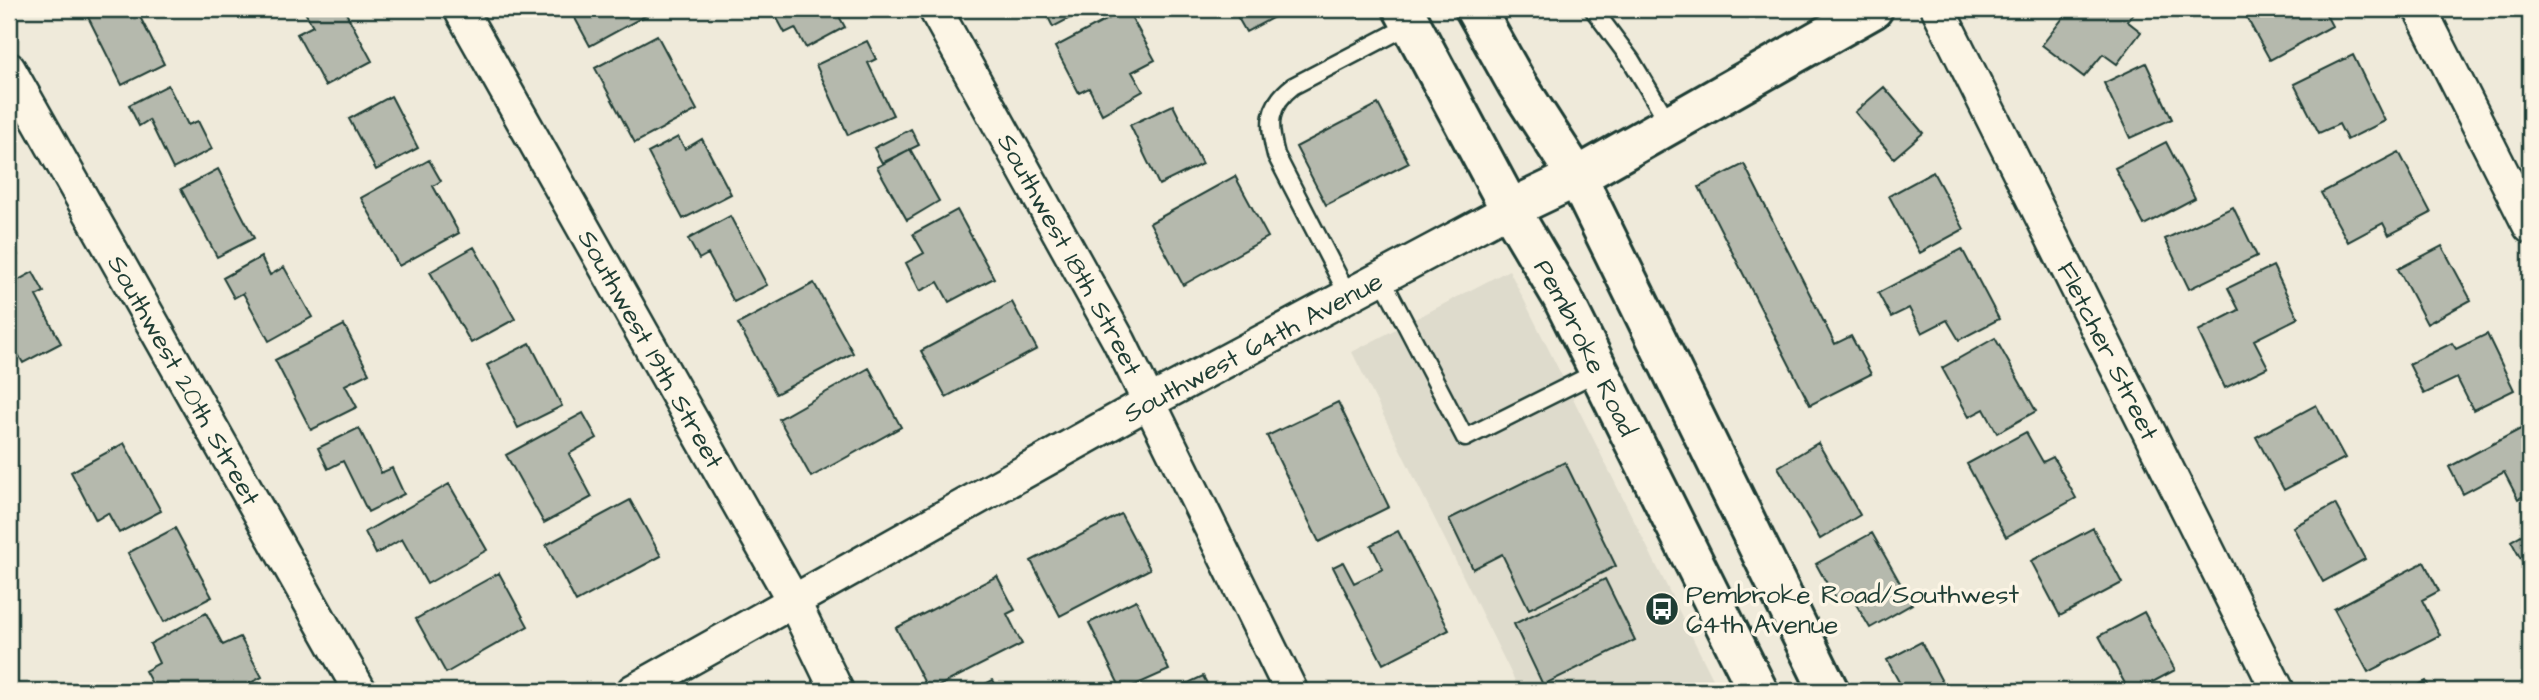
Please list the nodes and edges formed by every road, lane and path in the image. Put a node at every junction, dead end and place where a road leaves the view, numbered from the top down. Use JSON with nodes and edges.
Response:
{"nodes":[{"id":1,"x":460,"y":9,"type":"edge"},
{"id":2,"x":935,"y":9,"type":"edge"},
{"id":3,"x":1475,"y":9,"type":"edge"},
{"id":4,"x":1593,"y":9,"type":"edge"},
{"id":5,"x":1874,"y":9,"type":"edge"},
{"id":6,"x":1938,"y":9,"type":"edge"},
{"id":7,"x":2420,"y":9,"type":"edge"},
{"id":8,"x":1407,"y":16,"type":"edge"},
{"id":9,"x":9,"y":69,"type":"edge"},
{"id":10,"x":1670,"y":125,"type":"junction"},
{"id":11,"x":1577,"y":177,"type":"junction"},
{"id":12,"x":1510,"y":209,"type":"junction"},
{"id":13,"x":2530,"y":227,"type":"edge"},
{"id":14,"x":1381,"y":277,"type":"junction"},
{"id":15,"x":1348,"y":295,"type":"junction"},
{"id":16,"x":1599,"y":371,"type":"junction"},
{"id":17,"x":1149,"y":402,"type":"junction"},
{"id":18,"x":794,"y":602,"type":"junction"},
{"id":19,"x":1736,"y":646,"type":"junction"},
{"id":20,"x":360,"y":691,"type":"edge"},
{"id":21,"x":633,"y":691,"type":"edge"},
{"id":22,"x":837,"y":691,"type":"edge"},
{"id":23,"x":1291,"y":691,"type":"edge"},
{"id":24,"x":1758,"y":691,"type":"edge"},
{"id":25,"x":1772,"y":691,"type":"edge"},
{"id":26,"x":1829,"y":691,"type":"edge"},
{"id":27,"x":2278,"y":691,"type":"edge"}],
"edges":[{"from":1,"to":18,"type":"street","name":"Southwest 19th Street"},
{"from":2,"to":17,"type":"street","name":"Southwest 18th Street"},
{"from":3,"to":11,"type":"main road"},
{"from":4,"to":10,"type":"lane"},
{"from":5,"to":10,"type":"main road","name":"Southwest 64th Avenue"},
{"from":6,"to":27,"type":"street","name":"Fletcher Street"},
{"from":7,"to":13,"type":"street"},
{"from":8,"to":12,"type":"main road","name":"Pembroke Road"},
{"from":8,"to":15,"type":"lane"},
{"from":9,"to":20,"type":"street","name":"Southwest 20th Street"},
{"from":10,"to":11,"type":"main road","name":"Southwest 64th Avenue"},
{"from":11,"to":12,"type":"main road","name":"Southwest 64th Avenue"},
{"from":11,"to":26,"type":"main road"},
{"from":12,"to":14,"type":"street","name":"Southwest 64th Avenue"},
{"from":12,"to":16,"type":"main road","name":"Pembroke Road"},
{"from":14,"to":15,"type":"street","name":"Southwest 64th Avenue"},
{"from":14,"to":16,"type":"lane"},
{"from":15,"to":17,"type":"street","name":"Southwest 64th Avenue"},
{"from":16,"to":19,"type":"main road","name":"Pembroke Road"},
{"from":17,"to":18,"type":"street","name":"Southwest 64th Avenue"},
{"from":17,"to":23,"type":"street","name":"Southwest 18th Street"},
{"from":18,"to":21,"type":"street","name":"Southwest 64th Avenue"},
{"from":18,"to":22,"type":"street","name":"Southwest 19th Street"},
{"from":19,"to":24,"type":"main road","name":"Pembroke Road"},
{"from":19,"to":25,"type":"main road"}]}
